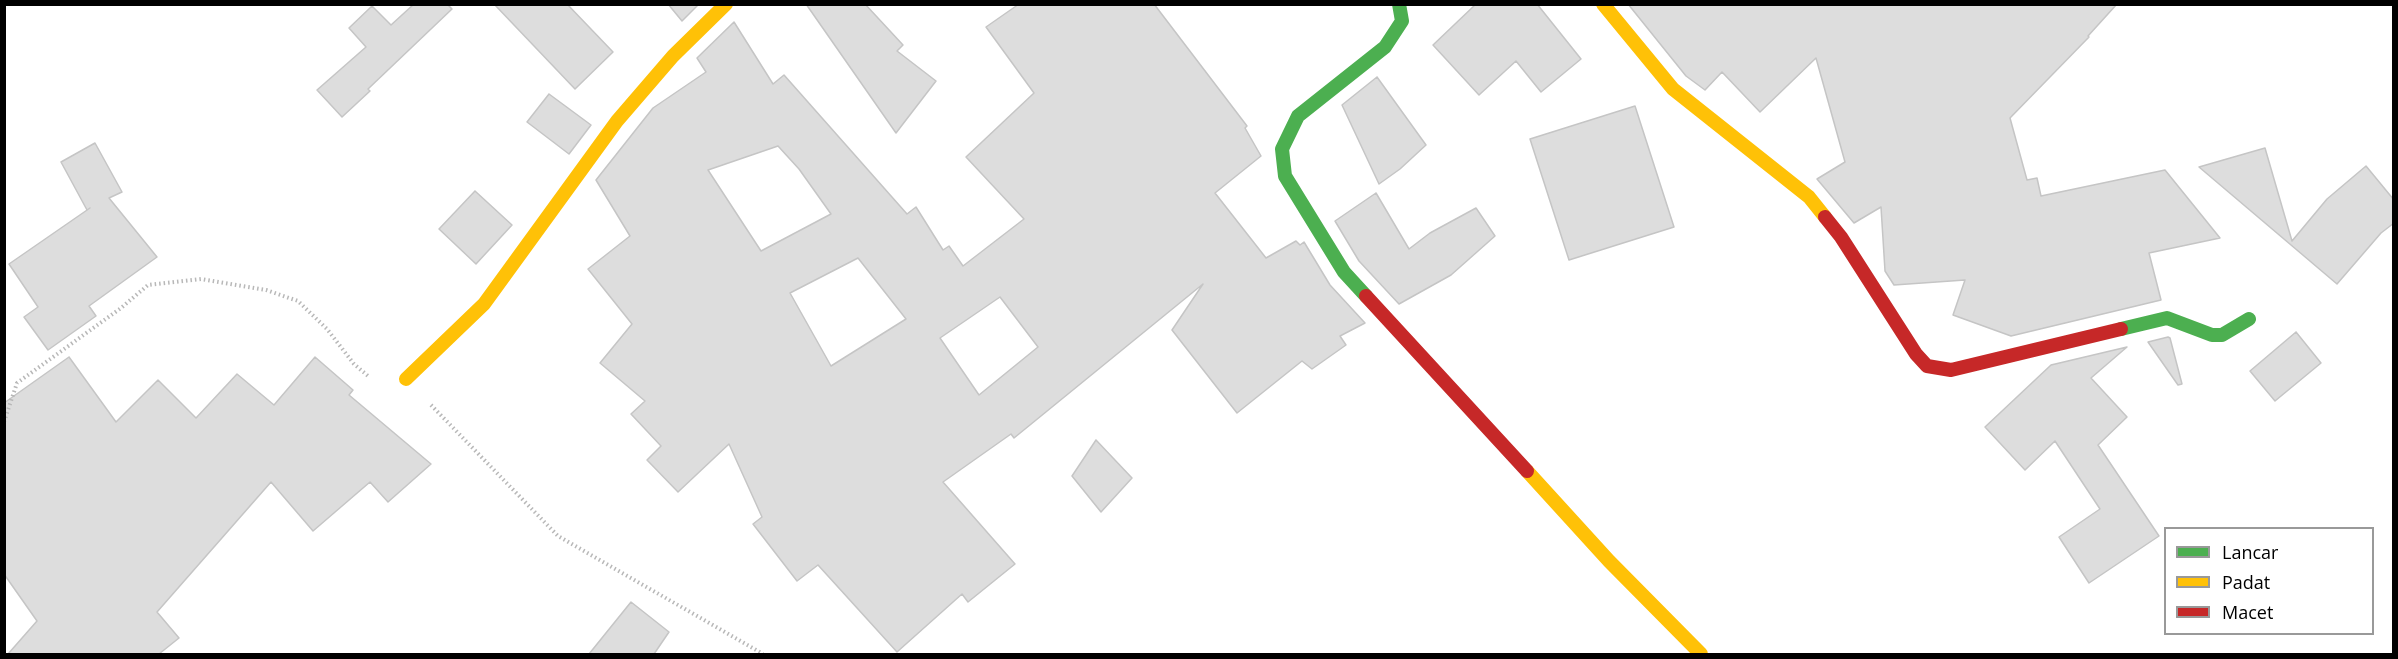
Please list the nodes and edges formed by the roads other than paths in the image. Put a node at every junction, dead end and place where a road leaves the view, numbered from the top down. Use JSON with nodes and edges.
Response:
{"nodes":[{"id":1,"x":726,"y":4,"type":"edge"},
{"id":2,"x":1400,"y":4,"type":"edge"},
{"id":3,"x":1603,"y":4,"type":"edge"},
{"id":4,"x":2249,"y":319,"type":"dead end"},
{"id":5,"x":406,"y":379,"type":"road end"},
{"id":6,"x":1701,"y":654,"type":"edge"}],
"edges":[{"from":1,"to":5,"type":"street"},
{"from":2,"to":6,"type":"street"},
{"from":3,"to":4,"type":"street"}]}
